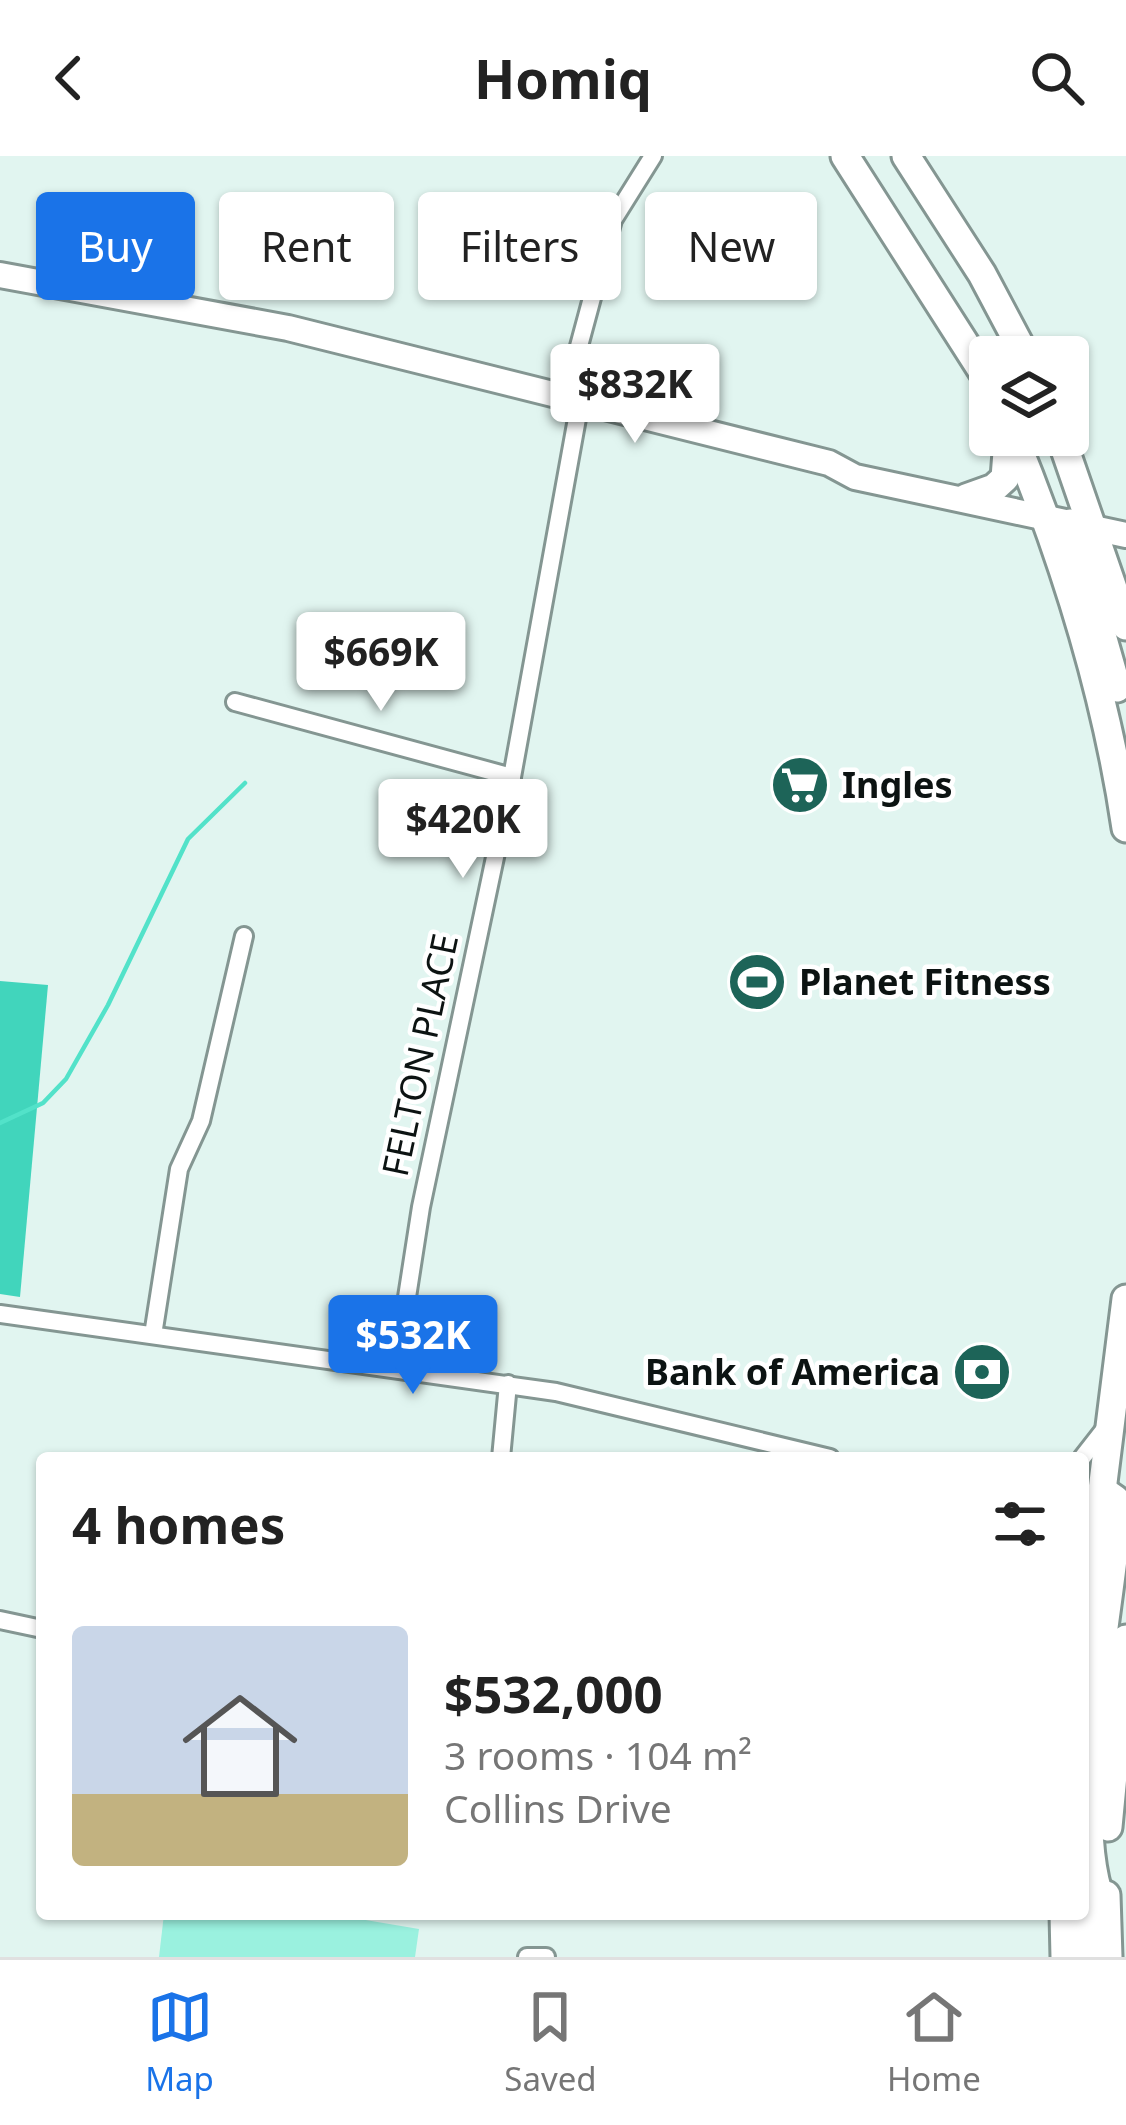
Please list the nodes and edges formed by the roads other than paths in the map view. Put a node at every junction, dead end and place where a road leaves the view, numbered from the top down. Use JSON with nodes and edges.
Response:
{"nodes":[{"id":1,"x":653,"y":156,"type":"edge"},
{"id":2,"x":845,"y":156,"type":"edge"},
{"id":3,"x":906,"y":156,"type":"edge"},
{"id":4,"x":0,"y":274,"type":"edge"},
{"id":5,"x":1015,"y":336,"type":"edge"},
{"id":6,"x":969,"y":347,"type":"edge"},
{"id":7,"x":573,"y":400,"type":"junction"},
{"id":8,"x":1008,"y":456,"type":"edge"},
{"id":9,"x":1025,"y":456,"type":"edge"},
{"id":10,"x":1063,"y":456,"type":"edge"},
{"id":11,"x":965,"y":498,"type":"junction"},
{"id":12,"x":1071,"y":523,"type":"junction"},
{"id":13,"x":1126,"y":535,"type":"edge"},
{"id":14,"x":1126,"y":626,"type":"edge"},
{"id":15,"x":235,"y":702,"type":"dead end"},
{"id":16,"x":1126,"y":727,"type":"edge"},
{"id":17,"x":512,"y":777,"type":"junction"},
{"id":18,"x":1126,"y":828,"type":"edge"},
{"id":19,"x":244,"y":936,"type":"dead end"},
{"id":20,"x":1126,"y":1299,"type":"edge"},
{"id":21,"x":0,"y":1314,"type":"edge"},
{"id":22,"x":153,"y":1335,"type":"junction"},
{"id":23,"x":396,"y":1368,"type":"junction"},
{"id":24,"x":508,"y":1384,"type":"junction"},
{"id":25,"x":1111,"y":1420,"type":"junction"},
{"id":26,"x":502,"y":1452,"type":"edge"},
{"id":27,"x":805,"y":1452,"type":"edge"},
{"id":28,"x":1087,"y":1452,"type":"edge"},
{"id":29,"x":1093,"y":1488,"type":"edge"},
{"id":30,"x":1089,"y":1544,"type":"edge"},
{"id":31,"x":0,"y":1620,"type":"edge"},
{"id":32,"x":36,"y":1628,"type":"edge"},
{"id":33,"x":1126,"y":1640,"type":"edge"},
{"id":34,"x":1095,"y":1913,"type":"edge"},
{"id":35,"x":1064,"y":1920,"type":"edge"},
{"id":36,"x":526,"y":1957,"type":"edge"},
{"id":37,"x":546,"y":1957,"type":"edge"},
{"id":38,"x":1066,"y":1957,"type":"edge"},
{"id":39,"x":1087,"y":1957,"type":"edge"},
{"id":40,"x":1108,"y":1957,"type":"edge"}],
"edges":[{"from":1,"to":7,"type":"street","name":"FELTON PLACE"},
{"from":2,"to":6,"type":"main road"},
{"from":3,"to":5,"type":"main road"},
{"from":4,"to":7,"type":"street"},
{"from":7,"to":11,"type":"street"},
{"from":7,"to":17,"type":"street","name":"FELTON PLACE"},
{"from":8,"to":11,"type":"main road"},
{"from":9,"to":12,"type":"main road"},
{"from":10,"to":12,"type":"main road"},
{"from":11,"to":12,"type":"street"},
{"from":12,"to":13,"type":"street"},
{"from":12,"to":14,"type":"main road"},
{"from":12,"to":16,"type":"main road"},
{"from":12,"to":18,"type":"main road"},
{"from":15,"to":17,"type":"street"},
{"from":17,"to":23,"type":"street","name":"FELTON PLACE"},
{"from":19,"to":22,"type":"street"},
{"from":20,"to":25,"type":"main road"},
{"from":21,"to":22,"type":"street"},
{"from":22,"to":23,"type":"street"},
{"from":23,"to":24,"type":"street"},
{"from":24,"to":26,"type":"street"},
{"from":24,"to":27,"type":"street"},
{"from":25,"to":28,"type":"street"},
{"from":25,"to":29,"type":"main road"},
{"from":29,"to":30,"type":"main road"},
{"from":29,"to":34,"type":"main road"},
{"from":31,"to":32,"type":"street"},
{"from":33,"to":34,"type":"main road"},
{"from":34,"to":39,"type":"main road"},
{"from":34,"to":40,"type":"main road"},
{"from":35,"to":38,"type":"main road"},
{"from":36,"to":37,"type":"street"}]}
